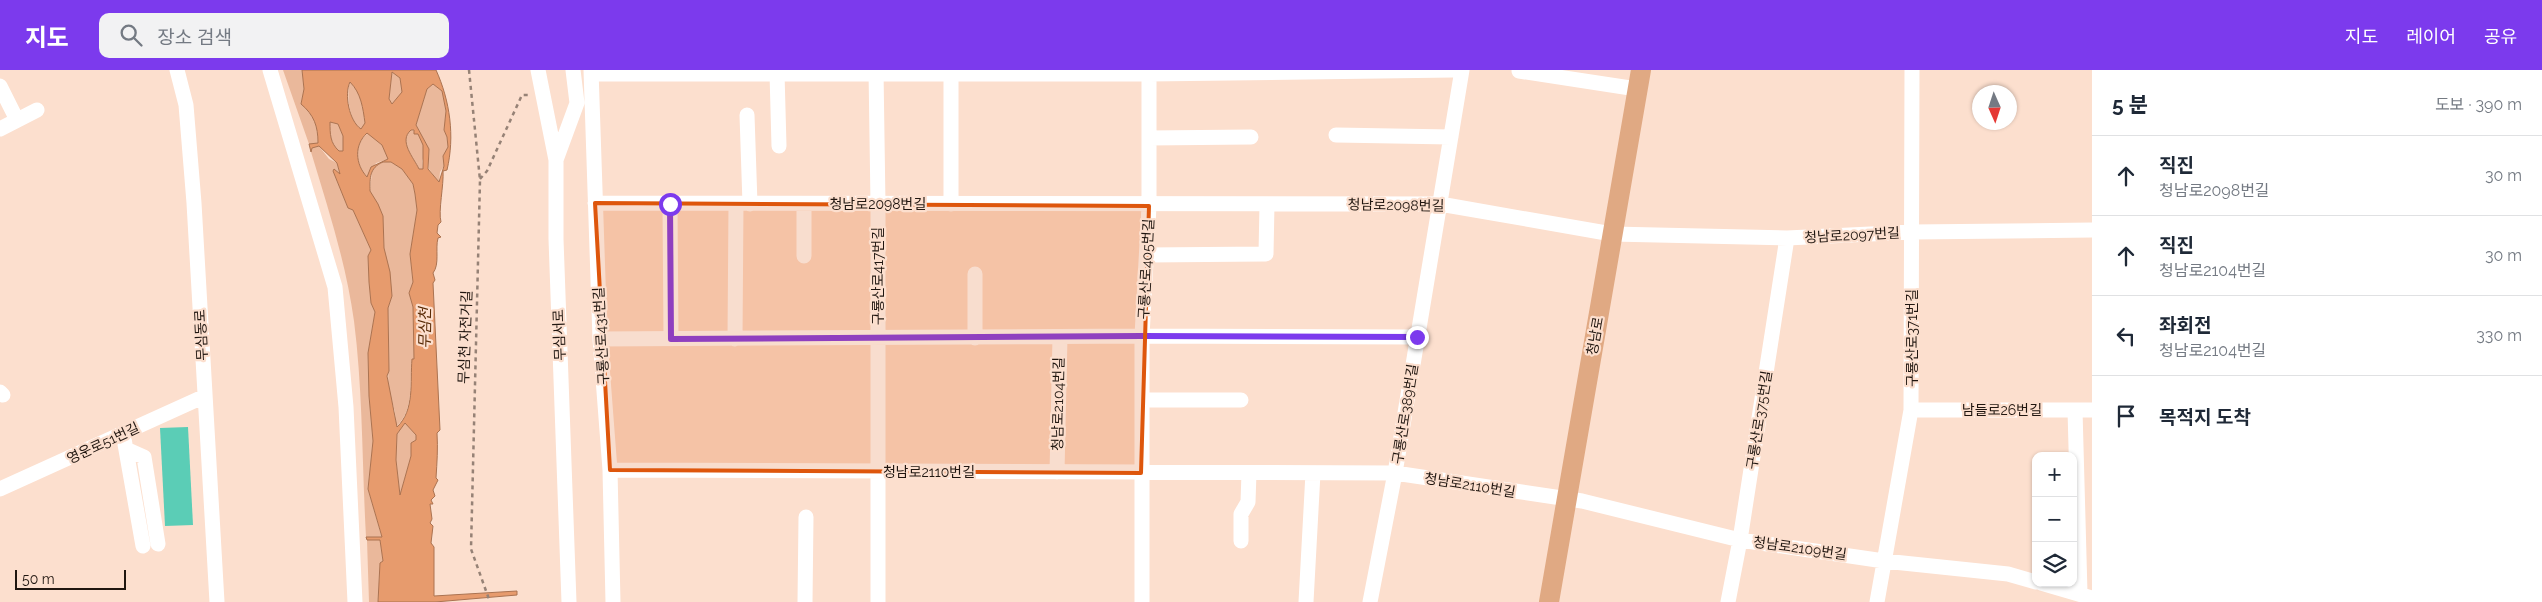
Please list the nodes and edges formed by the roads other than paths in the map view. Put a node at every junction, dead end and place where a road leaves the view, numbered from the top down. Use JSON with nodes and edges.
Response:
{"nodes":[{"id":1,"x":177,"y":70,"type":"edge"},
{"id":2,"x":270,"y":70,"type":"edge"},
{"id":3,"x":538,"y":70,"type":"edge"},
{"id":4,"x":574,"y":70,"type":"edge"},
{"id":5,"x":1393,"y":70,"type":"edge"},
{"id":6,"x":1453,"y":70,"type":"edge"},
{"id":7,"x":1462,"y":70,"type":"edge"},
{"id":8,"x":1912,"y":70,"type":"edge"},
{"id":9,"x":876,"y":71,"type":"edge"},
{"id":10,"x":1336,"y":71,"type":"edge"},
{"id":11,"x":1519,"y":71,"type":"dead end"},
{"id":12,"x":591,"y":72,"type":"edge"},
{"id":13,"x":989,"y":72,"type":"edge"},
{"id":14,"x":1149,"y":72,"type":"edge"},
{"id":15,"x":777,"y":73,"type":"junction"},
{"id":16,"x":951,"y":73,"type":"junction"},
{"id":17,"x":1639,"y":79,"type":"edge"},
{"id":18,"x":0,"y":86,"type":"edge"},
{"id":19,"x":37,"y":110,"type":"dead end"},
{"id":20,"x":748,"y":115,"type":"dead end"},
{"id":21,"x":17,"y":120,"type":"junction"},
{"id":22,"x":0,"y":129,"type":"edge"},
{"id":23,"x":1336,"y":135,"type":"dead end"},
{"id":24,"x":1251,"y":137,"type":"dead end"},
{"id":25,"x":1149,"y":138,"type":"junction"},
{"id":26,"x":1451,"y":138,"type":"junction"},
{"id":27,"x":779,"y":146,"type":"dead end"},
{"id":28,"x":556,"y":160,"type":"junction"},
{"id":29,"x":595,"y":203,"type":"junction"},
{"id":30,"x":670,"y":204,"type":"junction"},
{"id":31,"x":743,"y":204,"type":"junction"},
{"id":32,"x":804,"y":204,"type":"junction"},
{"id":33,"x":878,"y":204,"type":"junction"},
{"id":34,"x":951,"y":204,"type":"junction"},
{"id":35,"x":1267,"y":204,"type":"junction"},
{"id":36,"x":1440,"y":204,"type":"junction"},
{"id":37,"x":1149,"y":206,"type":"junction"},
{"id":38,"x":2092,"y":230,"type":"edge"},
{"id":39,"x":1912,"y":232,"type":"junction"},
{"id":40,"x":1612,"y":234,"type":"junction"},
{"id":41,"x":1787,"y":238,"type":"junction"},
{"id":42,"x":1147,"y":255,"type":"junction"},
{"id":43,"x":804,"y":256,"type":"dead end"},
{"id":44,"x":975,"y":274,"type":"dead end"},
{"id":45,"x":1142,"y":336,"type":"junction"},
{"id":46,"x":1060,"y":337,"type":"junction"},
{"id":47,"x":1417,"y":337,"type":"junction"},
{"id":48,"x":878,"y":338,"type":"junction"},
{"id":49,"x":975,"y":338,"type":"junction"},
{"id":50,"x":600,"y":339,"type":"junction"},
{"id":51,"x":671,"y":339,"type":"junction"},
{"id":52,"x":735,"y":339,"type":"junction"},
{"id":53,"x":205,"y":396,"type":"junction"},
{"id":54,"x":1142,"y":400,"type":"junction"},
{"id":55,"x":1241,"y":400,"type":"dead end"},
{"id":56,"x":1911,"y":410,"type":"junction"},
{"id":57,"x":2075,"y":410,"type":"junction"},
{"id":58,"x":2092,"y":410,"type":"edge"},
{"id":59,"x":123,"y":433,"type":"junction"},
{"id":60,"x":610,"y":470,"type":"junction"},
{"id":61,"x":878,"y":472,"type":"junction"},
{"id":62,"x":1057,"y":472,"type":"junction"},
{"id":63,"x":1141,"y":473,"type":"junction"},
{"id":64,"x":1249,"y":473,"type":"junction"},
{"id":65,"x":1313,"y":473,"type":"junction"},
{"id":66,"x":1395,"y":473,"type":"junction"},
{"id":67,"x":0,"y":489,"type":"edge"},
{"id":68,"x":1566,"y":500,"type":"junction"},
{"id":69,"x":806,"y":516,"type":"dead end"},
{"id":70,"x":1740,"y":540,"type":"junction"},
{"id":71,"x":1241,"y":541,"type":"dead end"},
{"id":72,"x":150,"y":545,"type":"dead end"},
{"id":73,"x":1884,"y":561,"type":"junction"},
{"id":74,"x":2032,"y":581,"type":"edge"},
{"id":75,"x":2055,"y":587,"type":"edge"},
{"id":76,"x":2086,"y":596,"type":"edge"},
{"id":77,"x":218,"y":602,"type":"edge"},
{"id":78,"x":355,"y":602,"type":"edge"},
{"id":79,"x":569,"y":602,"type":"edge"},
{"id":80,"x":613,"y":602,"type":"edge"},
{"id":81,"x":805,"y":602,"type":"edge"},
{"id":82,"x":878,"y":602,"type":"edge"},
{"id":83,"x":1142,"y":602,"type":"edge"},
{"id":84,"x":1306,"y":602,"type":"edge"},
{"id":85,"x":1370,"y":602,"type":"edge"},
{"id":86,"x":1549,"y":602,"type":"edge"},
{"id":87,"x":1728,"y":602,"type":"edge"},
{"id":88,"x":1877,"y":602,"type":"edge"}],
"edges":[{"from":1,"to":53,"type":"street","name":"무심동로"},
{"from":2,"to":78,"type":"street"},
{"from":3,"to":28,"type":"street","name":"무심서로"},
{"from":4,"to":28,"type":"street"},
{"from":5,"to":6,"type":"street"},
{"from":5,"to":10,"type":"street"},
{"from":7,"to":26,"type":"street","name":"구룡산로389번길"},
{"from":8,"to":39,"type":"street","name":"구룡산로371번길"},
{"from":9,"to":15,"type":"street"},
{"from":9,"to":16,"type":"street"},
{"from":9,"to":33,"type":"street","name":"구룡산로417번길"},
{"from":10,"to":14,"type":"street"},
{"from":11,"to":17,"type":"street"},
{"from":12,"to":15,"type":"street"},
{"from":12,"to":29,"type":"street","name":"구룡산로431번길"},
{"from":13,"to":14,"type":"street"},
{"from":13,"to":16,"type":"street"},
{"from":14,"to":25,"type":"street","name":"구룡산로405번길"},
{"from":15,"to":27,"type":"street"},
{"from":16,"to":34,"type":"street"},
{"from":17,"to":40,"type":"main road","name":"청남로"},
{"from":18,"to":21,"type":"street"},
{"from":19,"to":21,"type":"street"},
{"from":20,"to":31,"type":"street"},
{"from":21,"to":22,"type":"street"},
{"from":23,"to":26,"type":"street"},
{"from":24,"to":25,"type":"street"},
{"from":25,"to":37,"type":"street","name":"구룡산로405번길"},
{"from":26,"to":36,"type":"street","name":"구룡산로389번길"},
{"from":28,"to":79,"type":"street","name":"무심서로"},
{"from":29,"to":30,"type":"street","name":"청남로2098번길"},
{"from":29,"to":50,"type":"street","name":"구룡산로431번길"},
{"from":30,"to":31,"type":"street","name":"청남로2098번길"},
{"from":30,"to":51,"type":"street"},
{"from":31,"to":32,"type":"street","name":"청남로2098번길"},
{"from":31,"to":52,"type":"street"},
{"from":32,"to":33,"type":"street","name":"청남로2098번길"},
{"from":32,"to":43,"type":"street"},
{"from":33,"to":34,"type":"street","name":"청남로2098번길"},
{"from":33,"to":48,"type":"street","name":"구룡산로417번길"},
{"from":34,"to":37,"type":"street","name":"청남로2098번길"},
{"from":35,"to":36,"type":"street","name":"청남로2098번길"},
{"from":35,"to":37,"type":"street","name":"청남로2098번길"},
{"from":35,"to":42,"type":"street"},
{"from":36,"to":40,"type":"street","name":"청남로2098번길"},
{"from":36,"to":47,"type":"street","name":"구룡산로389번길"},
{"from":37,"to":42,"type":"street","name":"구룡산로405번길"},
{"from":38,"to":39,"type":"street","name":"청남로2097번길"},
{"from":39,"to":41,"type":"street","name":"청남로2097번길"},
{"from":39,"to":56,"type":"street","name":"구룡산로371번길"},
{"from":40,"to":41,"type":"street","name":"청남로2097번길"},
{"from":40,"to":68,"type":"main road","name":"청남로"},
{"from":41,"to":70,"type":"street","name":"구룡산로375번길"},
{"from":42,"to":45,"type":"street","name":"구룡산로405번길"},
{"from":44,"to":49,"type":"street"},
{"from":45,"to":46,"type":"street","name":"청남로2104번길"},
{"from":45,"to":47,"type":"street","name":"청남로2104번길"},
{"from":45,"to":54,"type":"street","name":"구룡산로405번길"},
{"from":46,"to":49,"type":"street","name":"청남로2104번길"},
{"from":46,"to":62,"type":"street","name":"청남로2104번길"},
{"from":47,"to":66,"type":"street","name":"구룡산로389번길"},
{"from":48,"to":49,"type":"street","name":"청남로2104번길"},
{"from":48,"to":52,"type":"street","name":"청남로2104번길"},
{"from":48,"to":61,"type":"street","name":"구룡산로417번길"},
{"from":50,"to":51,"type":"street","name":"청남로2104번길"},
{"from":50,"to":60,"type":"street","name":"구룡산로431번길"},
{"from":51,"to":52,"type":"street","name":"청남로2104번길"},
{"from":53,"to":59,"type":"street","name":"영운로51번길"},
{"from":53,"to":77,"type":"street","name":"무심동로"},
{"from":54,"to":55,"type":"street"},
{"from":54,"to":63,"type":"street","name":"구룡산로405번길"},
{"from":56,"to":57,"type":"street","name":"남들로26번길"},
{"from":56,"to":73,"type":"street","name":"구룡산로371번길"},
{"from":57,"to":58,"type":"street","name":"남들로26번길"},
{"from":57,"to":76,"type":"street"},
{"from":59,"to":67,"type":"street","name":"영운로51번길"},
{"from":59,"to":72,"type":"street"},
{"from":60,"to":61,"type":"street","name":"청남로2110번길"},
{"from":60,"to":80,"type":"street","name":"구룡산로431번길"},
{"from":61,"to":62,"type":"street","name":"청남로2110번길"},
{"from":61,"to":82,"type":"street","name":"구룡산로417번길"},
{"from":62,"to":63,"type":"street","name":"청남로2110번길"},
{"from":63,"to":64,"type":"street","name":"청남로2110번길"},
{"from":63,"to":83,"type":"street","name":"구룡산로405번길"},
{"from":64,"to":65,"type":"street","name":"청남로2110번길"},
{"from":64,"to":71,"type":"street"},
{"from":65,"to":66,"type":"street","name":"청남로2110번길"},
{"from":65,"to":84,"type":"street"},
{"from":66,"to":68,"type":"street","name":"청남로2110번길"},
{"from":66,"to":85,"type":"street","name":"구룡산로389번길"},
{"from":68,"to":70,"type":"street","name":"청남로2109번길"},
{"from":68,"to":86,"type":"main road","name":"청남로"},
{"from":69,"to":81,"type":"street"},
{"from":70,"to":73,"type":"street","name":"청남로2109번길"},
{"from":70,"to":87,"type":"street","name":"구룡산로375번길"},
{"from":73,"to":74,"type":"street","name":"청남로2109번길"},
{"from":73,"to":88,"type":"street","name":"구룡산로371번길"},
{"from":75,"to":76,"type":"street"}]}
